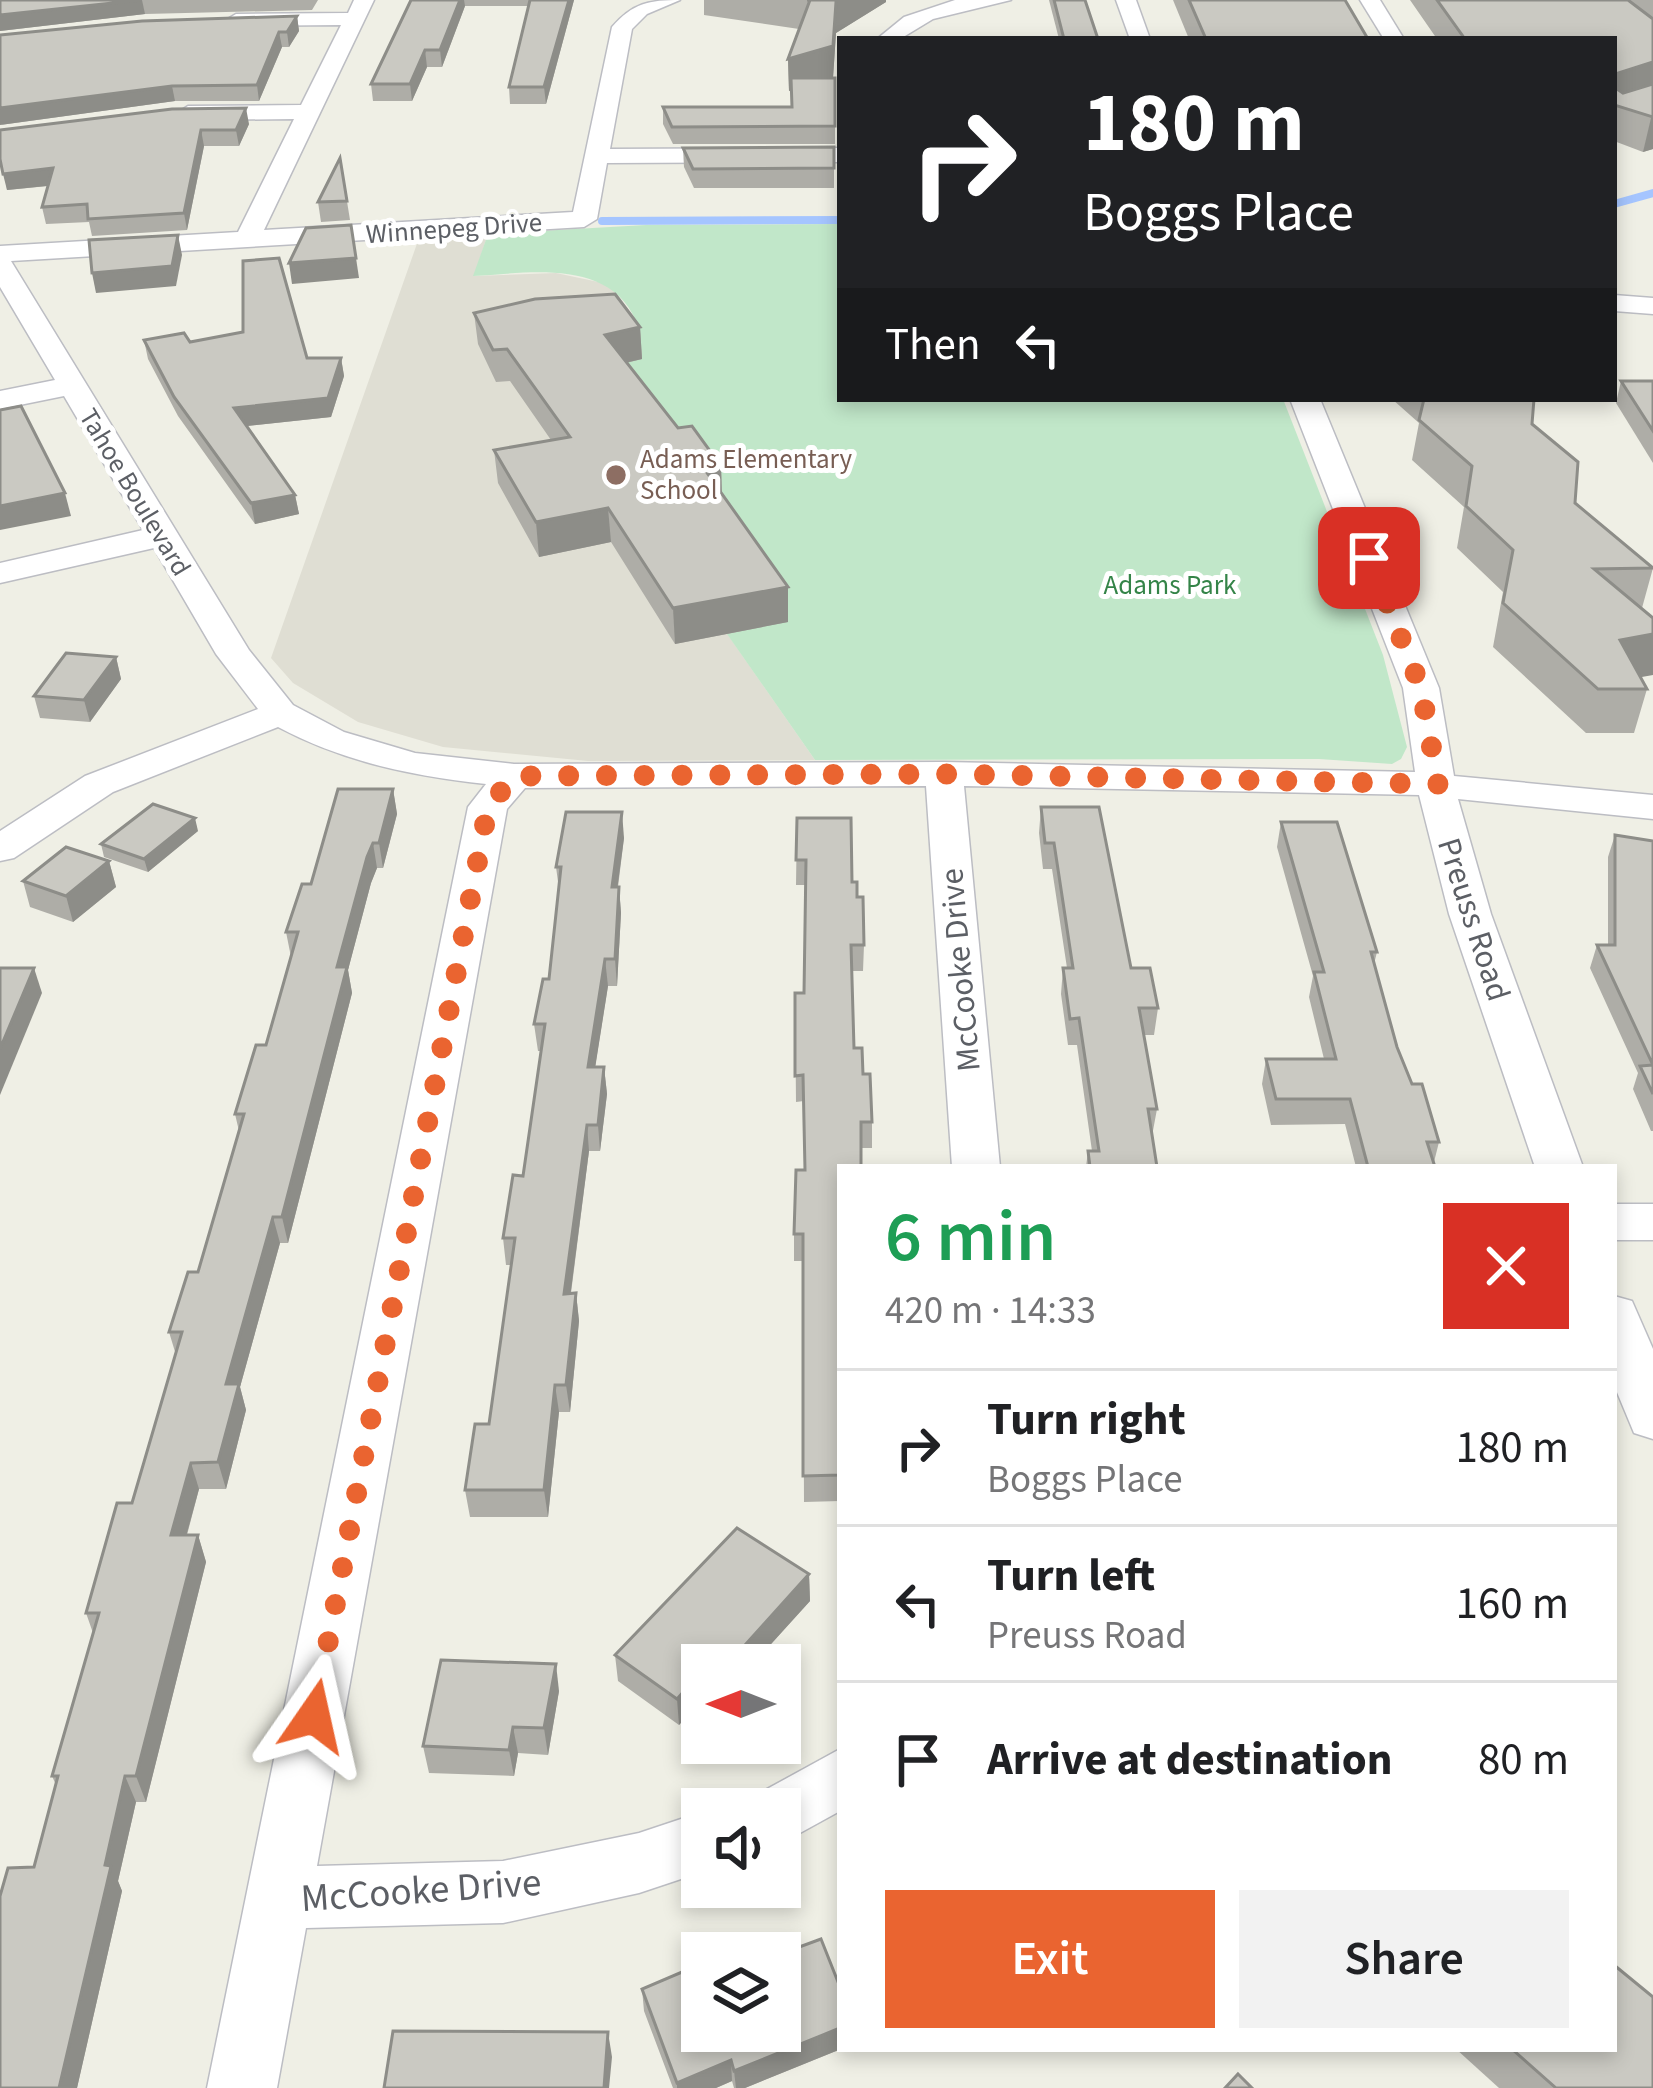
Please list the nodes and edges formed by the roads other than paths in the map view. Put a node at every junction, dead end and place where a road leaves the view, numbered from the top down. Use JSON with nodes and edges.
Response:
{"nodes":[{"id":1,"x":1001,"y":0,"type":"edge"},
{"id":2,"x":1126,"y":0,"type":"edge"},
{"id":3,"x":1370,"y":0,"type":"edge"},
{"id":4,"x":656,"y":1,"type":"edge"},
{"id":5,"x":954,"y":3,"type":"edge"},
{"id":6,"x":358,"y":10,"type":"edge"},
{"id":7,"x":208,"y":22,"type":"edge"},
{"id":8,"x":892,"y":36,"type":"edge"},
{"id":9,"x":1139,"y":36,"type":"edge"},
{"id":10,"x":1392,"y":36,"type":"edge"},
{"id":11,"x":311,"y":112,"type":"junction"},
{"id":12,"x":156,"y":115,"type":"edge"},
{"id":13,"x":837,"y":155,"type":"edge"},
{"id":14,"x":593,"y":156,"type":"junction"},
{"id":15,"x":246,"y":241,"type":"junction"},
{"id":16,"x":0,"y":254,"type":"edge"},
{"id":17,"x":0,"y":265,"type":"edge"},
{"id":18,"x":1617,"y":303,"type":"edge"},
{"id":19,"x":1653,"y":306,"type":"edge"},
{"id":20,"x":70,"y":386,"type":"junction"},
{"id":21,"x":0,"y":400,"type":"edge"},
{"id":22,"x":1306,"y":402,"type":"edge"},
{"id":23,"x":162,"y":536,"type":"junction"},
{"id":24,"x":0,"y":573,"type":"edge"},
{"id":25,"x":280,"y":713,"type":"junction"},
{"id":26,"x":944,"y":774,"type":"junction"},
{"id":27,"x":514,"y":776,"type":"junction"},
{"id":28,"x":1438,"y":784,"type":"junction"},
{"id":29,"x":1653,"y":807,"type":"edge"},
{"id":30,"x":0,"y":849,"type":"edge"},
{"id":31,"x":976,"y":1164,"type":"edge"},
{"id":32,"x":1558,"y":1164,"type":"edge"},
{"id":33,"x":1617,"y":1222,"type":"edge"},
{"id":34,"x":1653,"y":1222,"type":"edge"},
{"id":35,"x":1617,"y":1323,"type":"edge"},
{"id":36,"x":1653,"y":1418,"type":"edge"},
{"id":37,"x":837,"y":1779,"type":"edge"},
{"id":38,"x":801,"y":1802,"type":"edge"},
{"id":39,"x":681,"y":1848,"type":"edge"},
{"id":40,"x":278,"y":1898,"type":"junction"},
{"id":41,"x":242,"y":2088,"type":"edge"}],
"edges":[{"from":1,"to":5,"type":"street"},
{"from":2,"to":9,"type":"street"},
{"from":3,"to":10,"type":"street"},
{"from":4,"to":14,"type":"street","name":"Winnepeg Drive"},
{"from":5,"to":8,"type":"street"},
{"from":6,"to":7,"type":"street"},
{"from":6,"to":11,"type":"street"},
{"from":11,"to":12,"type":"street"},
{"from":11,"to":15,"type":"street"},
{"from":13,"to":14,"type":"street"},
{"from":14,"to":15,"type":"street","name":"Winnepeg Drive"},
{"from":15,"to":16,"type":"street","name":"Winnepeg Drive"},
{"from":17,"to":20,"type":"street","name":"Tahoe Boulevard"},
{"from":18,"to":19,"type":"street"},
{"from":20,"to":21,"type":"street"},
{"from":20,"to":23,"type":"street","name":"Tahoe Boulevard"},
{"from":22,"to":28,"type":"street","name":"Preuss Road"},
{"from":23,"to":24,"type":"street"},
{"from":23,"to":25,"type":"street","name":"Tahoe Boulevard"},
{"from":25,"to":27,"type":"street"},
{"from":25,"to":30,"type":"street"},
{"from":26,"to":27,"type":"street"},
{"from":26,"to":28,"type":"street"},
{"from":26,"to":31,"type":"street","name":"McCooke Drive"},
{"from":27,"to":40,"type":"street"},
{"from":28,"to":29,"type":"street"},
{"from":28,"to":32,"type":"street","name":"Preuss Road"},
{"from":33,"to":34,"type":"street"},
{"from":35,"to":36,"type":"street"},
{"from":37,"to":38,"type":"street"},
{"from":39,"to":40,"type":"street","name":"McCooke Drive"},
{"from":40,"to":41,"type":"street"}]}
